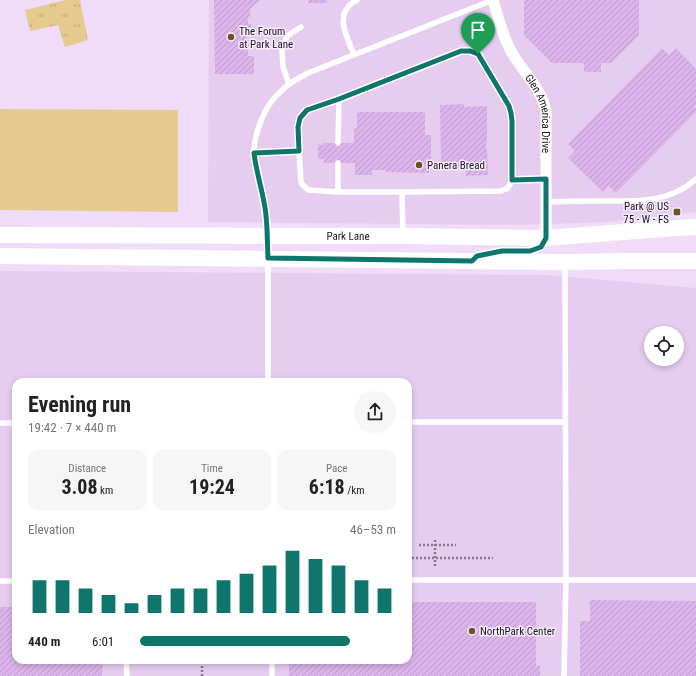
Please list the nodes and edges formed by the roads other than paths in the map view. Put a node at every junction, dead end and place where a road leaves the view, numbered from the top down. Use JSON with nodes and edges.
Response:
{"nodes":[{"id":1,"x":357,"y":0,"type":"edge"},
{"id":2,"x":493,"y":0,"type":"edge"},
{"id":3,"x":301,"y":27,"type":"dead end"},
{"id":4,"x":354,"y":54,"type":"junction"},
{"id":5,"x":289,"y":84,"type":"junction"},
{"id":6,"x":339,"y":99,"type":"junction"},
{"id":7,"x":338,"y":143,"type":"dead end"},
{"id":8,"x":299,"y":151,"type":"junction"},
{"id":9,"x":254,"y":153,"type":"junction"},
{"id":10,"x":338,"y":162,"type":"dead end"},
{"id":11,"x":546,"y":179,"type":"junction"},
{"id":12,"x":696,"y":179,"type":"edge"},
{"id":13,"x":512,"y":180,"type":"junction"},
{"id":14,"x":338,"y":192,"type":"junction"},
{"id":15,"x":402,"y":192,"type":"junction"},
{"id":16,"x":546,"y":202,"type":"junction"},
{"id":17,"x":696,"y":227,"type":"edge"},
{"id":18,"x":0,"y":235,"type":"edge"},
{"id":19,"x":267,"y":235,"type":"junction"},
{"id":20,"x":403,"y":236,"type":"junction"},
{"id":21,"x":546,"y":238,"type":"junction"},
{"id":22,"x":0,"y":256,"type":"edge"},
{"id":23,"x":268,"y":258,"type":"junction"},
{"id":24,"x":472,"y":261,"type":"junction"},
{"id":25,"x":696,"y":261,"type":"edge"},
{"id":26,"x":565,"y":262,"type":"junction"},
{"id":27,"x":268,"y":378,"type":"edge"},
{"id":28,"x":412,"y":422,"type":"edge"},
{"id":29,"x":565,"y":422,"type":"junction"},
{"id":30,"x":0,"y":423,"type":"edge"},
{"id":31,"x":12,"y":423,"type":"edge"},
{"id":32,"x":412,"y":580,"type":"edge"},
{"id":33,"x":566,"y":580,"type":"junction"},
{"id":34,"x":696,"y":580,"type":"edge"},
{"id":35,"x":0,"y":581,"type":"edge"},
{"id":36,"x":12,"y":581,"type":"edge"},
{"id":37,"x":126,"y":664,"type":"edge"},
{"id":38,"x":272,"y":664,"type":"edge"},
{"id":39,"x":127,"y":676,"type":"edge"},
{"id":40,"x":272,"y":676,"type":"edge"},
{"id":41,"x":564,"y":676,"type":"edge"}],
"edges":[{"from":1,"to":4,"type":"lane"},
{"from":2,"to":4,"type":"lane"},
{"from":2,"to":11,"type":"street","name":"Glen America Drive"},
{"from":3,"to":5,"type":"lane"},
{"from":4,"to":5,"type":"lane"},
{"from":5,"to":9,"type":"lane"},
{"from":6,"to":7,"type":"lane"},
{"from":6,"to":8,"type":"lane"},
{"from":6,"to":13,"type":"lane"},
{"from":8,"to":9,"type":"lane"},
{"from":8,"to":14,"type":"lane"},
{"from":9,"to":19,"type":"lane"},
{"from":10,"to":14,"type":"lane"},
{"from":11,"to":13,"type":"lane"},
{"from":11,"to":16,"type":"street","name":"Glen America Drive"},
{"from":12,"to":16,"type":"lane"},
{"from":13,"to":15,"type":"lane"},
{"from":14,"to":15,"type":"lane"},
{"from":15,"to":20,"type":"lane"},
{"from":16,"to":21,"type":"street","name":"Glen America Drive"},
{"from":17,"to":21,"type":"main road","name":"Park Lane"},
{"from":18,"to":19,"type":"main road","name":"Park Lane"},
{"from":19,"to":20,"type":"main road","name":"Park Lane"},
{"from":19,"to":23,"type":"main road"},
{"from":20,"to":21,"type":"main road","name":"Park Lane"},
{"from":21,"to":24,"type":"main road"},
{"from":22,"to":23,"type":"main road"},
{"from":23,"to":24,"type":"main road"},
{"from":23,"to":27,"type":"lane"},
{"from":24,"to":26,"type":"main road"},
{"from":25,"to":26,"type":"main road"},
{"from":26,"to":29,"type":"lane"},
{"from":28,"to":29,"type":"lane"},
{"from":29,"to":33,"type":"lane"},
{"from":30,"to":31,"type":"lane"},
{"from":32,"to":33,"type":"lane"},
{"from":33,"to":34,"type":"lane"},
{"from":33,"to":41,"type":"lane"},
{"from":35,"to":36,"type":"lane"},
{"from":37,"to":39,"type":"lane"},
{"from":38,"to":40,"type":"lane"}]}
